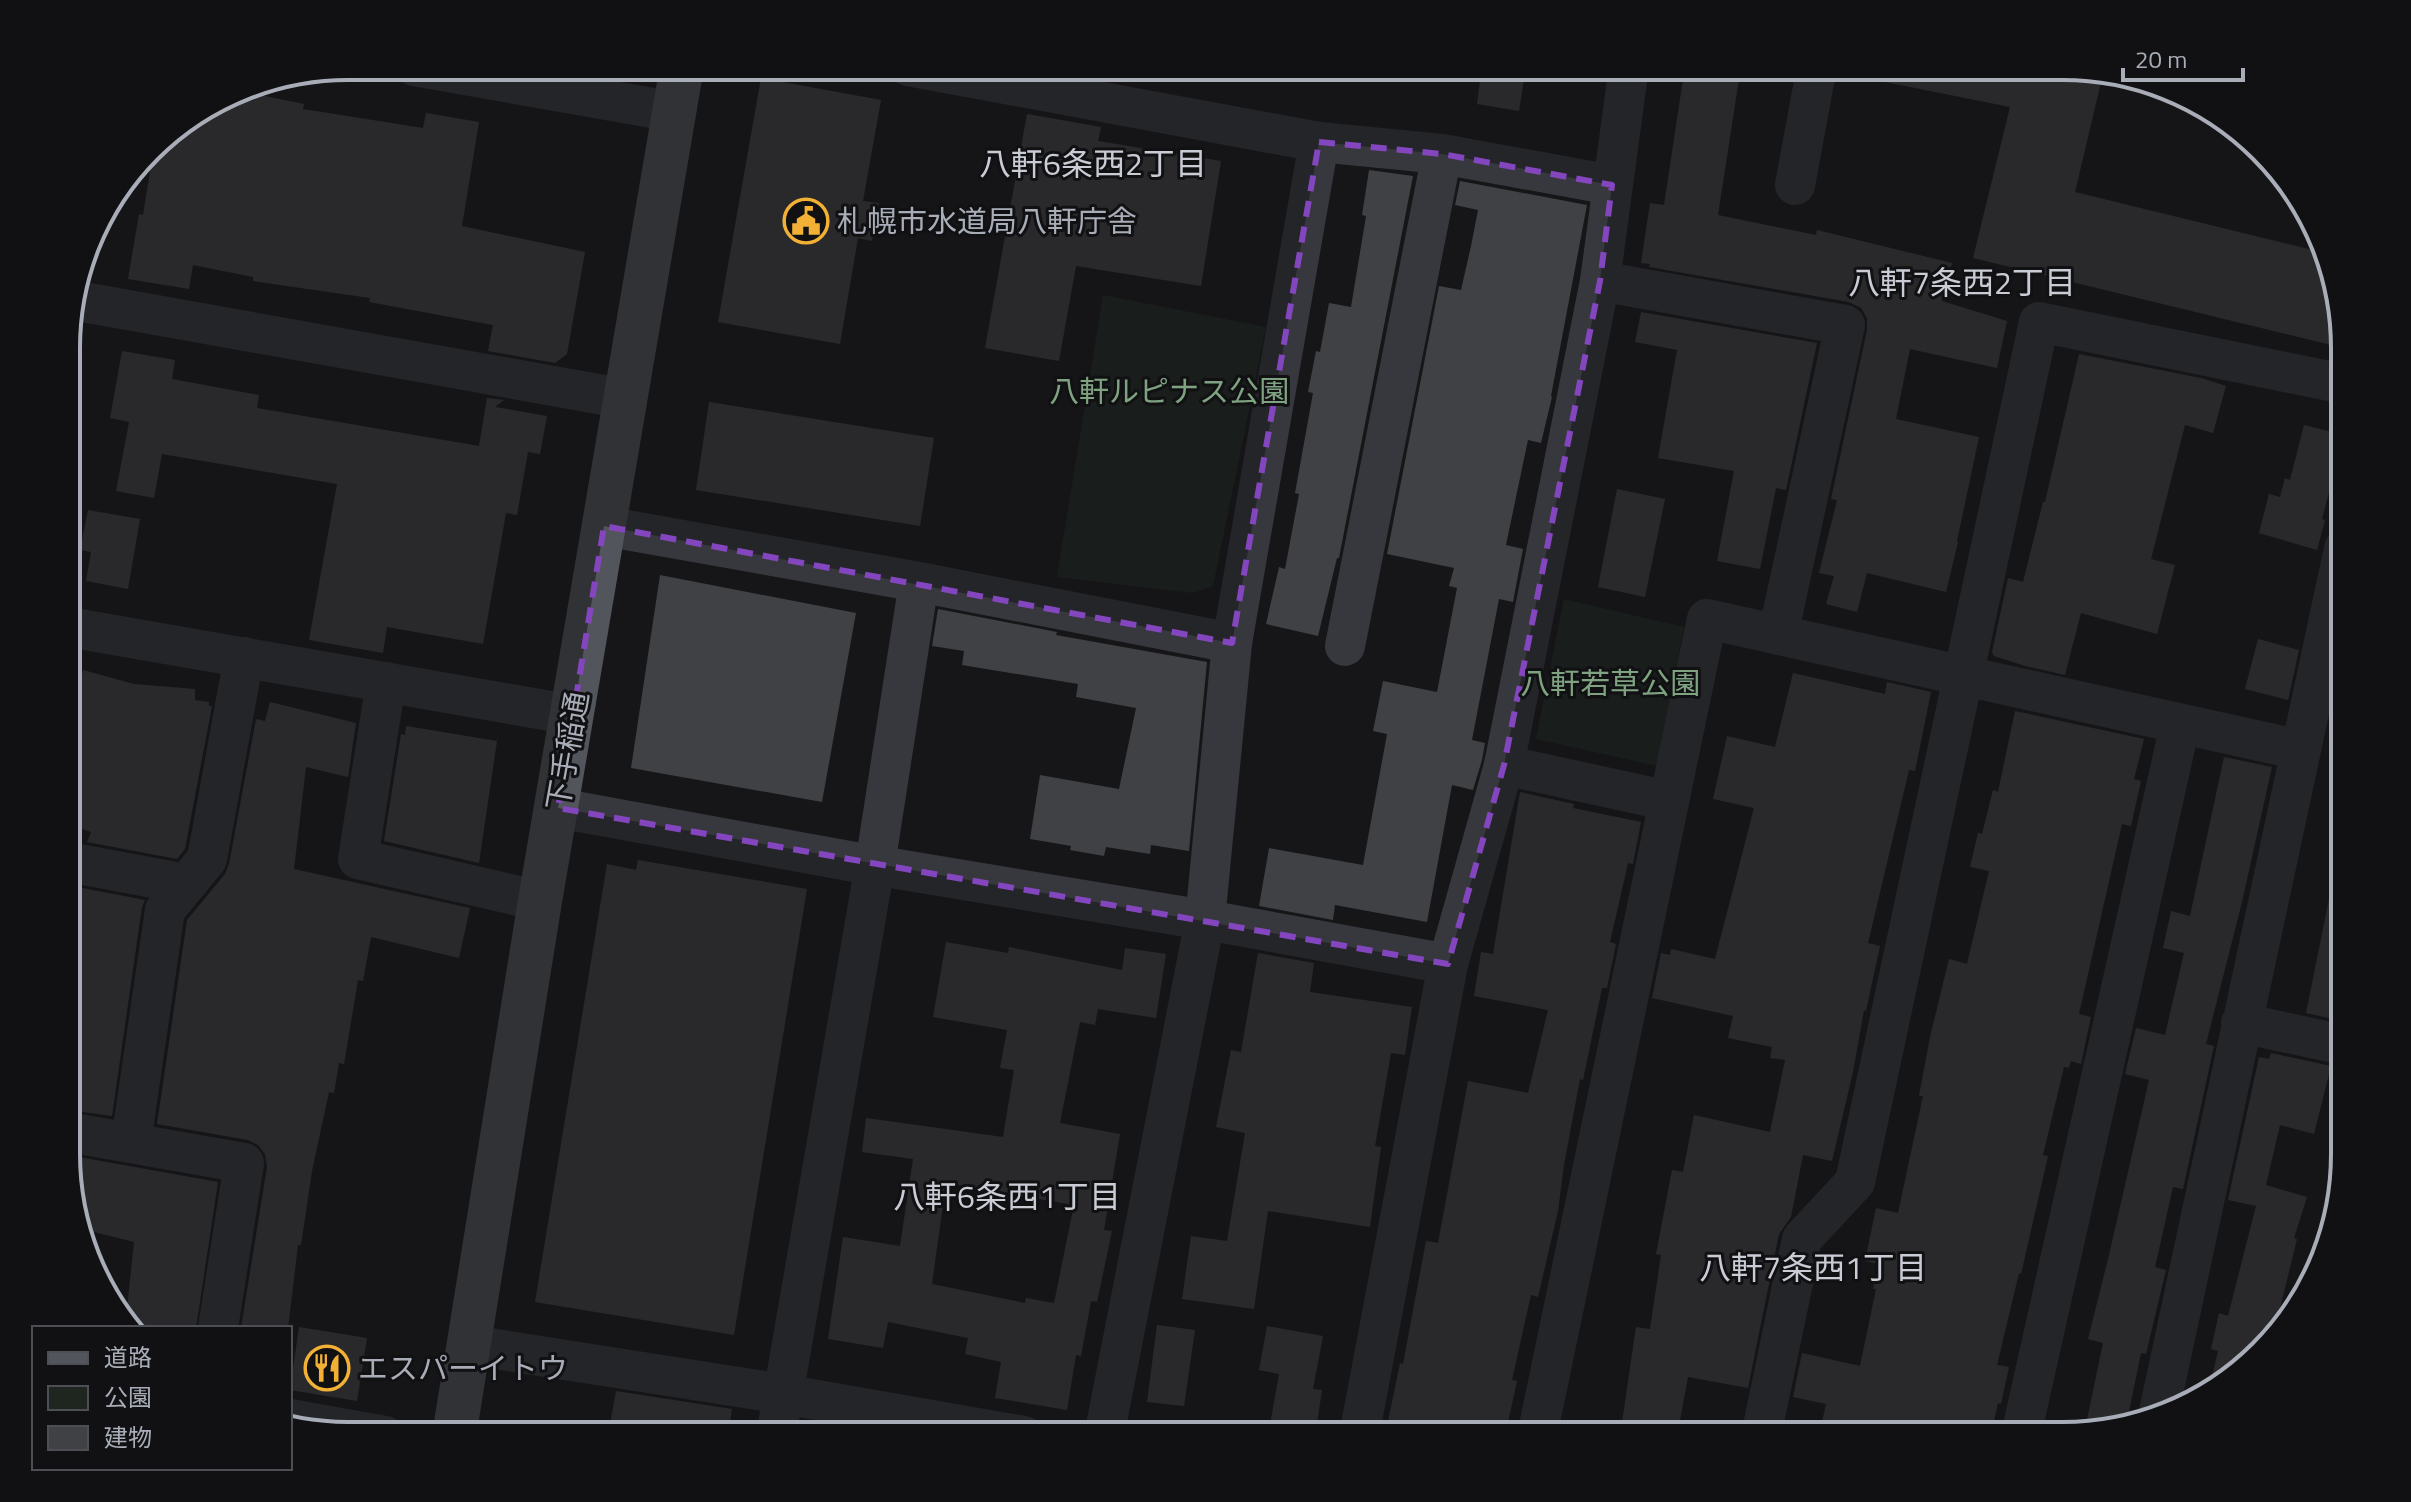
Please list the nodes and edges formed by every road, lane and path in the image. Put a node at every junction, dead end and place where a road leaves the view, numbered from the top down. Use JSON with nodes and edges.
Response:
{"nodes":[{"id":1,"x":1627,"y":80,"type":"edge"},
{"id":2,"x":1814,"y":80,"type":"edge"},
{"id":3,"x":499,"y":81,"type":"edge"},
{"id":4,"x":680,"y":81,"type":"edge"},
{"id":5,"x":987,"y":81,"type":"edge"},
{"id":6,"x":675,"y":112,"type":"junction"},
{"id":7,"x":1319,"y":142,"type":"junction"},
{"id":8,"x":1442,"y":154,"type":"junction"},
{"id":9,"x":1612,"y":185,"type":"junction"},
{"id":10,"x":1795,"y":185,"type":"dead end"},
{"id":11,"x":1600,"y":281,"type":"junction"},
{"id":12,"x":84,"y":302,"type":"edge"},
{"id":13,"x":2330,"y":381,"type":"edge"},
{"id":14,"x":626,"y":399,"type":"junction"},
{"id":15,"x":604,"y":526,"type":"junction"},
{"id":16,"x":919,"y":582,"type":"junction"},
{"id":17,"x":2330,"y":613,"type":"edge"},
{"id":18,"x":80,"y":629,"type":"edge"},
{"id":19,"x":1778,"y":635,"type":"junction"},
{"id":20,"x":1232,"y":643,"type":"junction"},
{"id":21,"x":1345,"y":646,"type":"dead end"},
{"id":22,"x":244,"y":657,"type":"junction"},
{"id":23,"x":1963,"y":677,"type":"junction"},
{"id":24,"x":386,"y":682,"type":"junction"},
{"id":25,"x":573,"y":715,"type":"junction"},
{"id":26,"x":2180,"y":725,"type":"junction"},
{"id":27,"x":2300,"y":750,"type":"junction"},
{"id":28,"x":1504,"y":765,"type":"junction"},
{"id":29,"x":1669,"y":801,"type":"junction"},
{"id":30,"x":558,"y":808,"type":"junction"},
{"id":31,"x":80,"y":864,"type":"edge"},
{"id":32,"x":875,"y":865,"type":"junction"},
{"id":33,"x":186,"y":884,"type":"junction"},
{"id":34,"x":540,"y":901,"type":"junction"},
{"id":35,"x":1205,"y":920,"type":"junction"},
{"id":36,"x":1448,"y":964,"type":"junction"},
{"id":37,"x":2241,"y":1023,"type":"junction"},
{"id":38,"x":2330,"y":1042,"type":"edge"},
{"id":39,"x":80,"y":1134,"type":"edge"},
{"id":40,"x":131,"y":1142,"type":"junction"},
{"id":41,"x":218,"y":1326,"type":"edge"},
{"id":42,"x":470,"y":1345,"type":"junction"},
{"id":43,"x":783,"y":1394,"type":"junction"},
{"id":44,"x":2161,"y":1403,"type":"edge"},
{"id":45,"x":1362,"y":1421,"type":"edge"},
{"id":46,"x":1540,"y":1421,"type":"edge"},
{"id":47,"x":1764,"y":1421,"type":"edge"},
{"id":48,"x":2024,"y":1421,"type":"edge"},
{"id":49,"x":456,"y":1422,"type":"edge"},
{"id":50,"x":778,"y":1422,"type":"edge"},
{"id":51,"x":942,"y":1422,"type":"edge"},
{"id":52,"x":1107,"y":1422,"type":"edge"}],
"edges":[{"from":1,"to":9,"type":"street"},
{"from":2,"to":10,"type":"street"},
{"from":3,"to":6,"type":"street"},
{"from":4,"to":6,"type":"main road","name":"下手稲通"},
{"from":5,"to":7,"type":"street"},
{"from":6,"to":14,"type":"main road","name":"下手稲通"},
{"from":7,"to":8,"type":"street"},
{"from":7,"to":20,"type":"street"},
{"from":8,"to":9,"type":"street"},
{"from":8,"to":21,"type":"street"},
{"from":9,"to":11,"type":"street"},
{"from":11,"to":19,"type":"street"},
{"from":11,"to":28,"type":"street"},
{"from":12,"to":14,"type":"street"},
{"from":13,"to":23,"type":"street"},
{"from":14,"to":15,"type":"main road","name":"下手稲通"},
{"from":15,"to":16,"type":"street"},
{"from":15,"to":25,"type":"main road","name":"下手稲通"},
{"from":16,"to":20,"type":"street"},
{"from":16,"to":32,"type":"street"},
{"from":17,"to":27,"type":"street"},
{"from":18,"to":22,"type":"street"},
{"from":19,"to":23,"type":"street"},
{"from":19,"to":29,"type":"street"},
{"from":20,"to":35,"type":"street"},
{"from":22,"to":24,"type":"street"},
{"from":22,"to":33,"type":"street"},
{"from":23,"to":26,"type":"street"},
{"from":23,"to":47,"type":"street"},
{"from":24,"to":25,"type":"street"},
{"from":24,"to":34,"type":"street"},
{"from":25,"to":30,"type":"main road","name":"下手稲通"},
{"from":26,"to":27,"type":"street"},
{"from":26,"to":48,"type":"street"},
{"from":27,"to":37,"type":"street"},
{"from":28,"to":29,"type":"street"},
{"from":28,"to":36,"type":"street"},
{"from":29,"to":46,"type":"street"},
{"from":30,"to":32,"type":"street"},
{"from":30,"to":34,"type":"main road","name":"下手稲通"},
{"from":31,"to":33,"type":"street"},
{"from":32,"to":35,"type":"street"},
{"from":32,"to":43,"type":"street"},
{"from":33,"to":40,"type":"street"},
{"from":34,"to":42,"type":"main road","name":"下手稲通"},
{"from":35,"to":36,"type":"street"},
{"from":35,"to":52,"type":"street"},
{"from":36,"to":45,"type":"street"},
{"from":37,"to":38,"type":"street"},
{"from":37,"to":44,"type":"street"},
{"from":39,"to":40,"type":"street"},
{"from":40,"to":41,"type":"street"},
{"from":42,"to":43,"type":"street"},
{"from":42,"to":49,"type":"main road","name":"下手稲通"},
{"from":43,"to":50,"type":"street"},
{"from":43,"to":51,"type":"street"}]}
